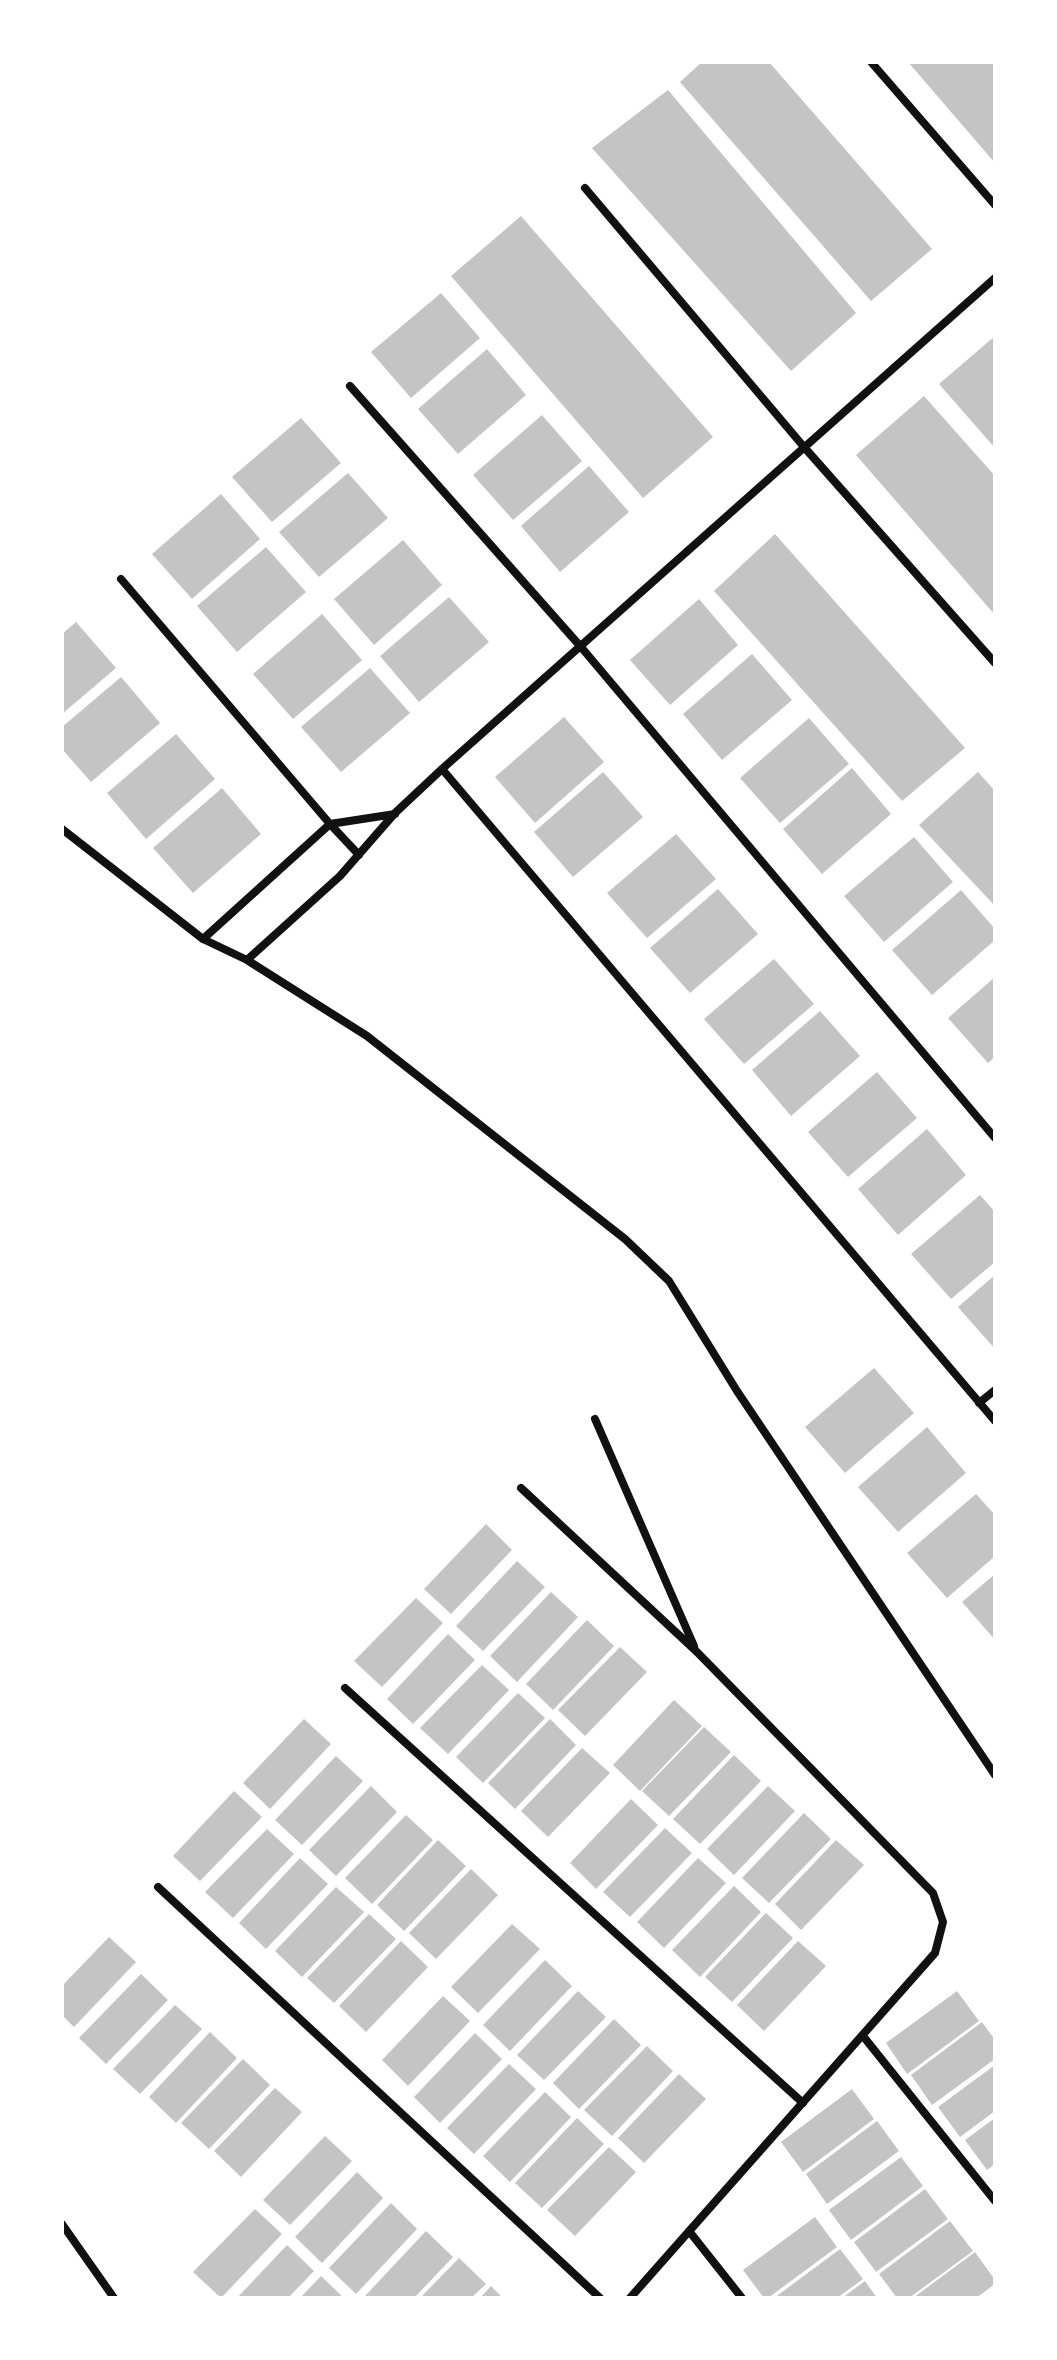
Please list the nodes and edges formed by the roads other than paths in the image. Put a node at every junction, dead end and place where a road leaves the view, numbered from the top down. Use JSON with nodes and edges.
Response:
{"nodes":[{"id":1,"x":871,"y":62,"type":"edge"},
{"id":2,"x":585,"y":188,"type":"dead end"},
{"id":3,"x":995,"y":205,"type":"edge"},
{"id":4,"x":995,"y":278,"type":"edge"},
{"id":5,"x":350,"y":386,"type":"dead end"},
{"id":6,"x":804,"y":447,"type":"junction"},
{"id":7,"x":121,"y":579,"type":"dead end"},
{"id":8,"x":581,"y":647,"type":"junction"},
{"id":9,"x":995,"y":663,"type":"edge"},
{"id":10,"x":442,"y":769,"type":"junction"},
{"id":11,"x":395,"y":813,"type":"junction"},
{"id":12,"x":330,"y":824,"type":"junction"},
{"id":13,"x":62,"y":829,"type":"edge"},
{"id":14,"x":359,"y":855,"type":"junction"},
{"id":15,"x":203,"y":939,"type":"junction"},
{"id":16,"x":247,"y":960,"type":"junction"},
{"id":17,"x":995,"y":1138,"type":"edge"},
{"id":18,"x":995,"y":1390,"type":"edge"},
{"id":19,"x":979,"y":1403,"type":"junction"},
{"id":20,"x":595,"y":1419,"type":"dead end"},
{"id":21,"x":995,"y":1421,"type":"edge"},
{"id":22,"x":521,"y":1488,"type":"dead end"},
{"id":23,"x":696,"y":1651,"type":"junction"},
{"id":24,"x":345,"y":1688,"type":"dead end"},
{"id":25,"x":995,"y":1775,"type":"edge"},
{"id":26,"x":158,"y":1887,"type":"dead end"},
{"id":27,"x":863,"y":2036,"type":"junction"},
{"id":28,"x":803,"y":2103,"type":"junction"},
{"id":29,"x":995,"y":2201,"type":"edge"},
{"id":30,"x":62,"y":2224,"type":"edge"},
{"id":31,"x":689,"y":2231,"type":"junction"},
{"id":32,"x":114,"y":2298,"type":"edge"},
{"id":33,"x":600,"y":2298,"type":"edge"},
{"id":34,"x":630,"y":2298,"type":"edge"},
{"id":35,"x":742,"y":2298,"type":"edge"}],
"edges":[{"from":1,"to":3,"type":"street"},
{"from":2,"to":6,"type":"street"},
{"from":4,"to":6,"type":"street"},
{"from":5,"to":8,"type":"street"},
{"from":6,"to":8,"type":"street"},
{"from":6,"to":9,"type":"street"},
{"from":7,"to":12,"type":"street"},
{"from":8,"to":10,"type":"street"},
{"from":8,"to":17,"type":"street"},
{"from":10,"to":11,"type":"street"},
{"from":10,"to":19,"type":"street"},
{"from":11,"to":12,"type":"street"},
{"from":11,"to":14,"type":"street"},
{"from":12,"to":14,"type":"street"},
{"from":12,"to":15,"type":"street"},
{"from":13,"to":15,"type":"street"},
{"from":14,"to":16,"type":"street"},
{"from":15,"to":16,"type":"street"},
{"from":16,"to":25,"type":"street"},
{"from":18,"to":19,"type":"street"},
{"from":19,"to":21,"type":"street"},
{"from":20,"to":23,"type":"street"},
{"from":22,"to":23,"type":"street"},
{"from":23,"to":27,"type":"street"},
{"from":24,"to":28,"type":"street"},
{"from":26,"to":33,"type":"street"},
{"from":27,"to":28,"type":"street"},
{"from":27,"to":29,"type":"street"},
{"from":28,"to":31,"type":"street"},
{"from":30,"to":32,"type":"street"},
{"from":31,"to":34,"type":"street"},
{"from":31,"to":35,"type":"street"}]}
